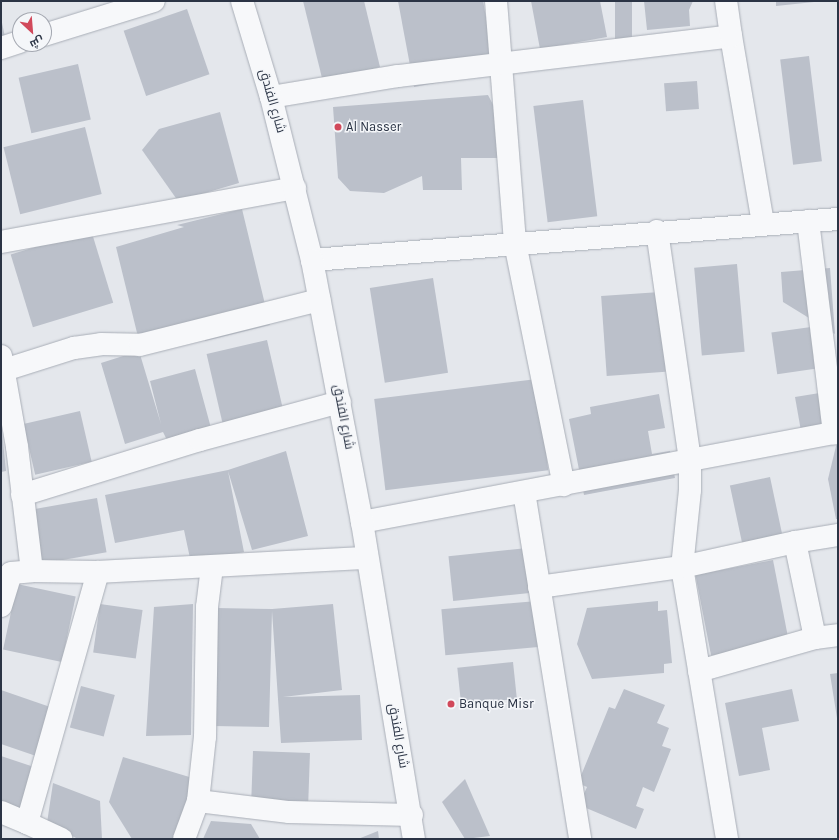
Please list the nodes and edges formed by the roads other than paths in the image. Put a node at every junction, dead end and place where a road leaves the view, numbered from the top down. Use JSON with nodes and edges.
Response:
{"nodes":[{"id":1,"x":154,"y":1,"type":"edge"},
{"id":2,"x":242,"y":1,"type":"edge"},
{"id":3,"x":496,"y":1,"type":"edge"},
{"id":4,"x":726,"y":1,"type":"edge"},
{"id":5,"x":52,"y":33,"type":"edge"},
{"id":6,"x":731,"y":36,"type":"junction"},
{"id":7,"x":12,"y":45,"type":"edge"},
{"id":8,"x":1,"y":48,"type":"edge"},
{"id":9,"x":502,"y":63,"type":"junction"},
{"id":10,"x":271,"y":97,"type":"junction"},
{"id":11,"x":295,"y":188,"type":"junction"},
{"id":12,"x":838,"y":219,"type":"edge"},
{"id":13,"x":808,"y":221,"type":"junction"},
{"id":14,"x":763,"y":223,"type":"junction"},
{"id":15,"x":657,"y":231,"type":"junction"},
{"id":16,"x":1,"y":242,"type":"edge"},
{"id":17,"x":515,"y":243,"type":"junction"},
{"id":18,"x":312,"y":260,"type":"junction"},
{"id":19,"x":319,"y":300,"type":"junction"},
{"id":20,"x":2,"y":366,"type":"edge"},
{"id":21,"x":340,"y":402,"type":"junction"},
{"id":22,"x":836,"y":433,"type":"edge"},
{"id":23,"x":690,"y":460,"type":"junction"},
{"id":24,"x":564,"y":485,"type":"junction"},
{"id":25,"x":524,"y":492,"type":"junction"},
{"id":26,"x":22,"y":495,"type":"junction"},
{"id":27,"x":362,"y":522,"type":"junction"},
{"id":28,"x":838,"y":535,"type":"edge"},
{"id":29,"x":795,"y":542,"type":"junction"},
{"id":30,"x":367,"y":558,"type":"junction"},
{"id":31,"x":212,"y":566,"type":"junction"},
{"id":32,"x":682,"y":567,"type":"junction"},
{"id":33,"x":32,"y":571,"type":"junction"},
{"id":34,"x":6,"y":572,"type":"edge"},
{"id":35,"x":98,"y":572,"type":"junction"},
{"id":36,"x":539,"y":587,"type":"junction"},
{"id":37,"x":1,"y":606,"type":"edge"},
{"id":38,"x":838,"y":635,"type":"edge"},
{"id":39,"x":815,"y":638,"type":"junction"},
{"id":40,"x":699,"y":671,"type":"junction"},
{"id":41,"x":198,"y":801,"type":"junction"},
{"id":42,"x":1,"y":812,"type":"edge"},
{"id":43,"x":412,"y":815,"type":"junction"},
{"id":44,"x":32,"y":830,"type":"edge"},
{"id":45,"x":61,"y":839,"type":"edge"},
{"id":46,"x":184,"y":839,"type":"edge"},
{"id":47,"x":414,"y":839,"type":"edge"},
{"id":48,"x":580,"y":839,"type":"edge"},
{"id":49,"x":727,"y":839,"type":"edge"}],
"edges":[{"from":1,"to":5,"type":"street"},
{"from":2,"to":10,"type":"street","name":"شارع الفندق"},
{"from":3,"to":9,"type":"street"},
{"from":4,"to":6,"type":"street"},
{"from":6,"to":9,"type":"street"},
{"from":6,"to":14,"type":"street"},
{"from":7,"to":8,"type":"street"},
{"from":9,"to":10,"type":"street"},
{"from":9,"to":17,"type":"street"},
{"from":10,"to":11,"type":"street","name":"شارع الفندق"},
{"from":11,"to":16,"type":"street"},
{"from":11,"to":18,"type":"street","name":"شارع الفندق"},
{"from":12,"to":13,"type":"street"},
{"from":13,"to":14,"type":"street"},
{"from":13,"to":22,"type":"street"},
{"from":14,"to":15,"type":"street"},
{"from":15,"to":17,"type":"street"},
{"from":15,"to":23,"type":"street"},
{"from":17,"to":18,"type":"street"},
{"from":17,"to":24,"type":"street"},
{"from":18,"to":19,"type":"street","name":"شارع الفندق"},
{"from":19,"to":20,"type":"street"},
{"from":19,"to":21,"type":"street","name":"شارع الفندق"},
{"from":20,"to":26,"type":"street"},
{"from":21,"to":26,"type":"street"},
{"from":21,"to":27,"type":"street","name":"شارع الفندق"},
{"from":22,"to":23,"type":"street"},
{"from":23,"to":24,"type":"street"},
{"from":23,"to":32,"type":"street"},
{"from":24,"to":25,"type":"street"},
{"from":25,"to":27,"type":"street"},
{"from":25,"to":36,"type":"street"},
{"from":26,"to":33,"type":"street"},
{"from":27,"to":30,"type":"street","name":"شارع الفندق"},
{"from":28,"to":29,"type":"street"},
{"from":29,"to":32,"type":"street"},
{"from":29,"to":39,"type":"street"},
{"from":30,"to":31,"type":"street"},
{"from":30,"to":43,"type":"street","name":"شارع الفندق"},
{"from":31,"to":35,"type":"street"},
{"from":31,"to":41,"type":"street"},
{"from":32,"to":36,"type":"street"},
{"from":32,"to":40,"type":"street"},
{"from":33,"to":34,"type":"street"},
{"from":33,"to":35,"type":"street"},
{"from":34,"to":37,"type":"street"},
{"from":35,"to":44,"type":"street"},
{"from":36,"to":48,"type":"street"},
{"from":38,"to":39,"type":"street"},
{"from":39,"to":40,"type":"street"},
{"from":40,"to":49,"type":"street"},
{"from":41,"to":43,"type":"street"},
{"from":41,"to":46,"type":"street"},
{"from":42,"to":44,"type":"street"},
{"from":43,"to":47,"type":"street","name":"شارع الفندق"},
{"from":44,"to":45,"type":"street"}]}
